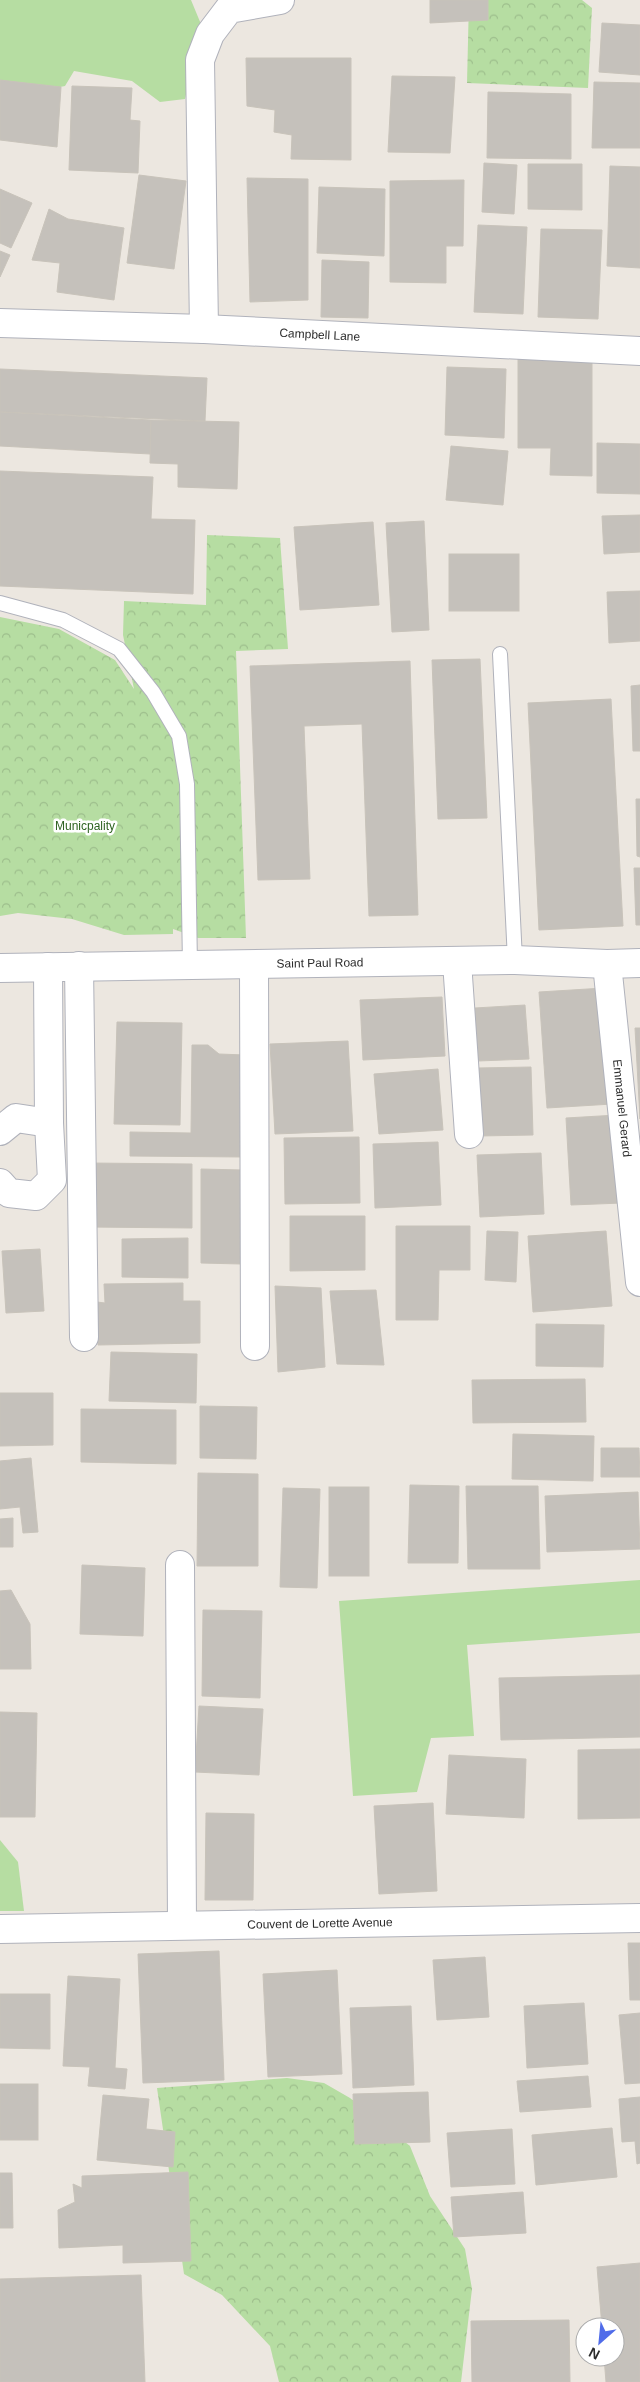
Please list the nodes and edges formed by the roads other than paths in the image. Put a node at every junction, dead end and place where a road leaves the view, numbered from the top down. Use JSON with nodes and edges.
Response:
{"nodes":[{"id":1,"x":280,"y":0,"type":"edge"},
{"id":2,"x":0,"y":323,"type":"edge"},
{"id":3,"x":204,"y":329,"type":"junction"},
{"id":4,"x":640,"y":351,"type":"edge"},
{"id":5,"x":0,"y":603,"type":"edge"},
{"id":6,"x":500,"y":654,"type":"dead end"},
{"id":7,"x":515,"y":960,"type":"junction"},
{"id":8,"x":457,"y":962,"type":"junction"},
{"id":9,"x":640,"y":963,"type":"edge"},
{"id":10,"x":606,"y":964,"type":"junction"},
{"id":11,"x":254,"y":965,"type":"junction"},
{"id":12,"x":79,"y":966,"type":"junction"},
{"id":13,"x":190,"y":966,"type":"junction"},
{"id":14,"x":48,"y":967,"type":"junction"},
{"id":15,"x":0,"y":968,"type":"edge"},
{"id":16,"x":48,"y":1123,"type":"junction"},
{"id":17,"x":0,"y":1131,"type":"edge"},
{"id":18,"x":469,"y":1134,"type":"dead end"},
{"id":19,"x":0,"y":1183,"type":"edge"},
{"id":20,"x":640,"y":1282,"type":"edge"},
{"id":21,"x":84,"y":1337,"type":"dead end"},
{"id":22,"x":255,"y":1346,"type":"dead end"},
{"id":23,"x":180,"y":1565,"type":"dead end"},
{"id":24,"x":640,"y":1918,"type":"edge"},
{"id":25,"x":182,"y":1925,"type":"junction"},
{"id":26,"x":0,"y":1929,"type":"edge"}],
"edges":[{"from":1,"to":3,"type":"street"},
{"from":2,"to":3,"type":"street","name":"Campbell Lane"},
{"from":3,"to":4,"type":"street","name":"Campbell Lane"},
{"from":5,"to":13,"type":"lane"},
{"from":6,"to":7,"type":"lane"},
{"from":7,"to":8,"type":"street","name":"Saint Paul Road"},
{"from":7,"to":10,"type":"street","name":"Saint Paul Road"},
{"from":8,"to":11,"type":"street","name":"Saint Paul Road"},
{"from":8,"to":18,"type":"street"},
{"from":9,"to":10,"type":"street","name":"Saint Paul Road"},
{"from":10,"to":20,"type":"street","name":"Emmanuel Gerard"},
{"from":11,"to":13,"type":"street","name":"Saint Paul Road"},
{"from":11,"to":22,"type":"street"},
{"from":12,"to":13,"type":"street","name":"Saint Paul Road"},
{"from":12,"to":14,"type":"street","name":"Saint Paul Road"},
{"from":12,"to":21,"type":"street"},
{"from":14,"to":15,"type":"street","name":"Saint Paul Road"},
{"from":14,"to":16,"type":"street"},
{"from":16,"to":17,"type":"street"},
{"from":16,"to":19,"type":"street"},
{"from":23,"to":25,"type":"street"},
{"from":24,"to":25,"type":"street","name":"Couvent de Lorette Avenue"},
{"from":25,"to":26,"type":"street","name":"Couvent de Lorette Avenue"}]}
